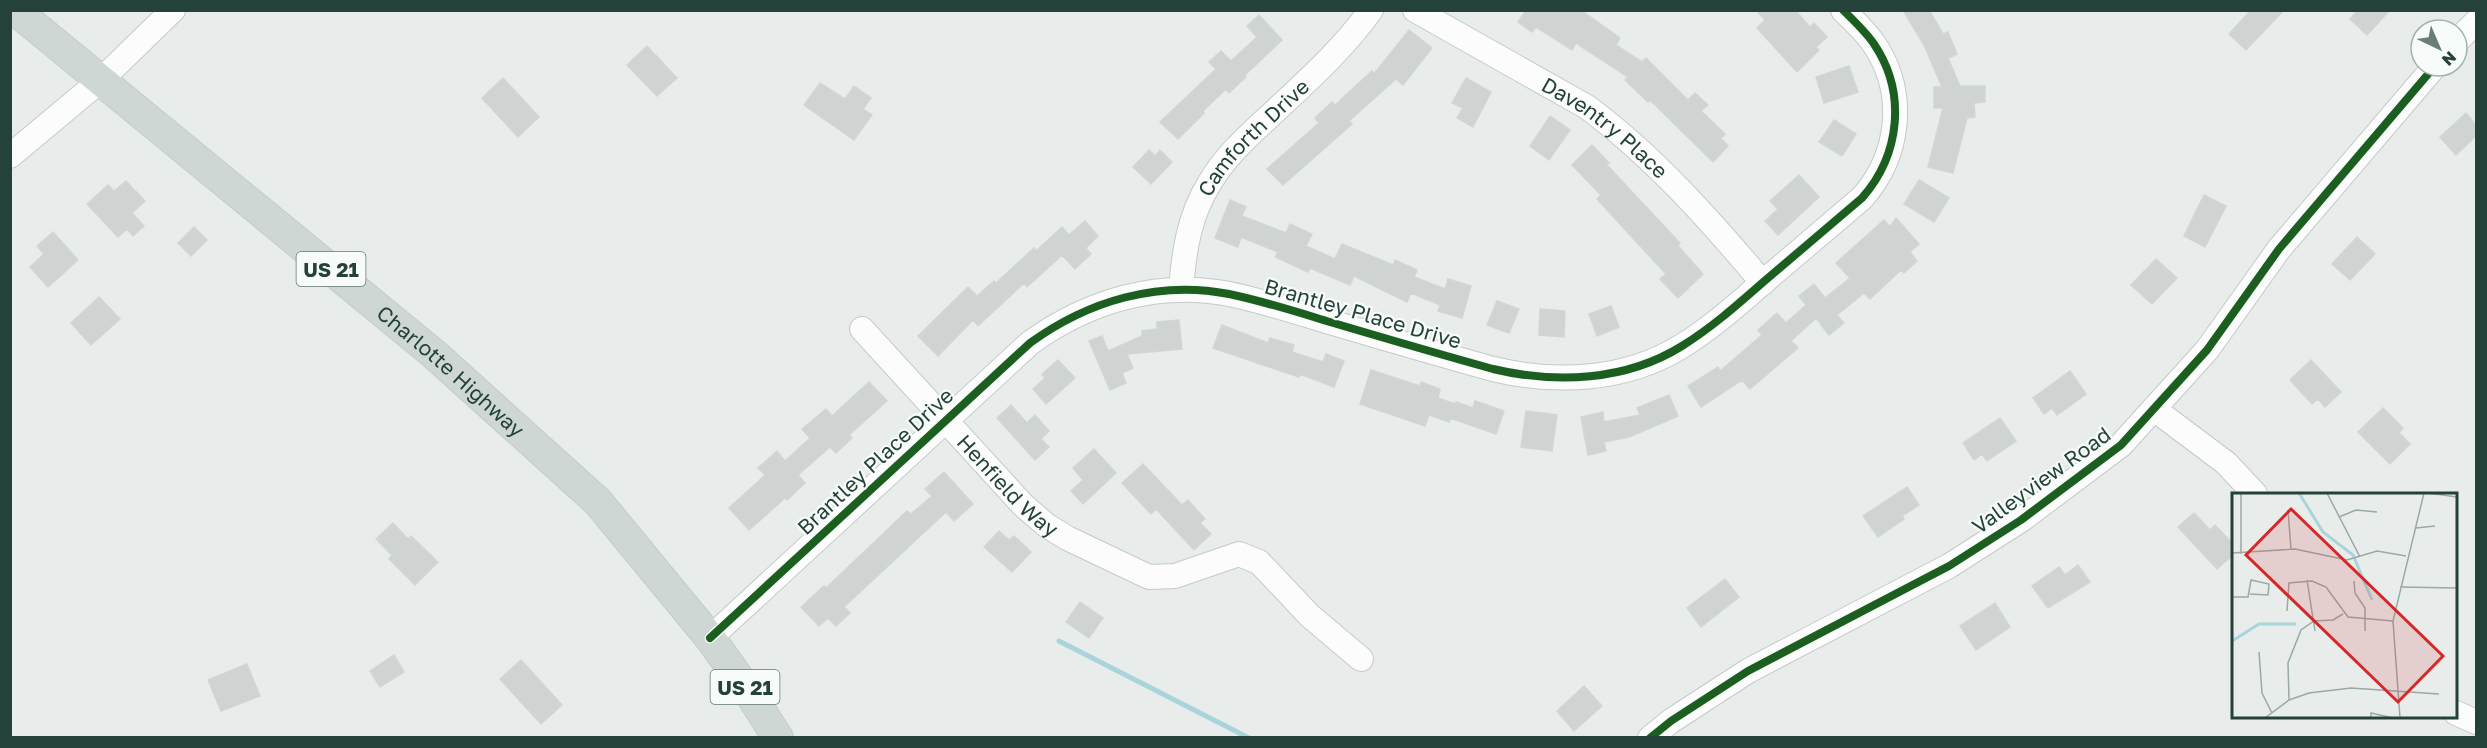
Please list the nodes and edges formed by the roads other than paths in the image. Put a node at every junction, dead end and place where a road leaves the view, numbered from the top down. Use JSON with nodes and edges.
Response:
{"nodes":[{"id":1,"x":15,"y":10,"type":"edge"},
{"id":2,"x":173,"y":10,"type":"edge"},
{"id":3,"x":1371,"y":10,"type":"edge"},
{"id":4,"x":1415,"y":10,"type":"edge"},
{"id":5,"x":1843,"y":10,"type":"edge"},
{"id":6,"x":2425,"y":78,"type":"edge"},
{"id":7,"x":101,"y":80,"type":"junction"},
{"id":8,"x":10,"y":156,"type":"edge"},
{"id":9,"x":1763,"y":283,"type":"junction"},
{"id":10,"x":1181,"y":289,"type":"junction"},
{"id":11,"x":862,"y":329,"type":"dead end"},
{"id":12,"x":2154,"y":409,"type":"junction"},
{"id":13,"x":945,"y":421,"type":"junction"},
{"id":14,"x":2253,"y":493,"type":"edge"},
{"id":15,"x":710,"y":639,"type":"junction"},
{"id":16,"x":1361,"y":659,"type":"dead end"},
{"id":17,"x":2457,"y":713,"type":"edge"},
{"id":18,"x":2476,"y":722,"type":"edge"},
{"id":19,"x":778,"y":738,"type":"edge"},
{"id":20,"x":1650,"y":738,"type":"edge"}],
"edges":[{"from":1,"to":7,"type":"main road","name":"Charlotte Highway","number":"US 21"},
{"from":2,"to":7,"type":"street"},
{"from":3,"to":10,"type":"street","name":"Camforth Drive"},
{"from":4,"to":9,"type":"street","name":"Daventry Place"},
{"from":5,"to":9,"type":"street","name":"Brantley Place Drive"},
{"from":6,"to":12,"type":"street","name":"Valleyview Road"},
{"from":7,"to":8,"type":"street"},
{"from":7,"to":15,"type":"main road","name":"Charlotte Highway","number":"US 21"},
{"from":9,"to":10,"type":"street","name":"Brantley Place Drive"},
{"from":10,"to":13,"type":"street","name":"Brantley Place Drive"},
{"from":11,"to":13,"type":"street","name":"Henfield Way"},
{"from":12,"to":14,"type":"street"},
{"from":12,"to":20,"type":"street","name":"Valleyview Road"},
{"from":13,"to":15,"type":"street","name":"Brantley Place Drive"},
{"from":13,"to":16,"type":"street","name":"Henfield Way"},
{"from":15,"to":19,"type":"main road","name":"Charlotte Highway","number":"US 21"},
{"from":17,"to":18,"type":"street"}]}
